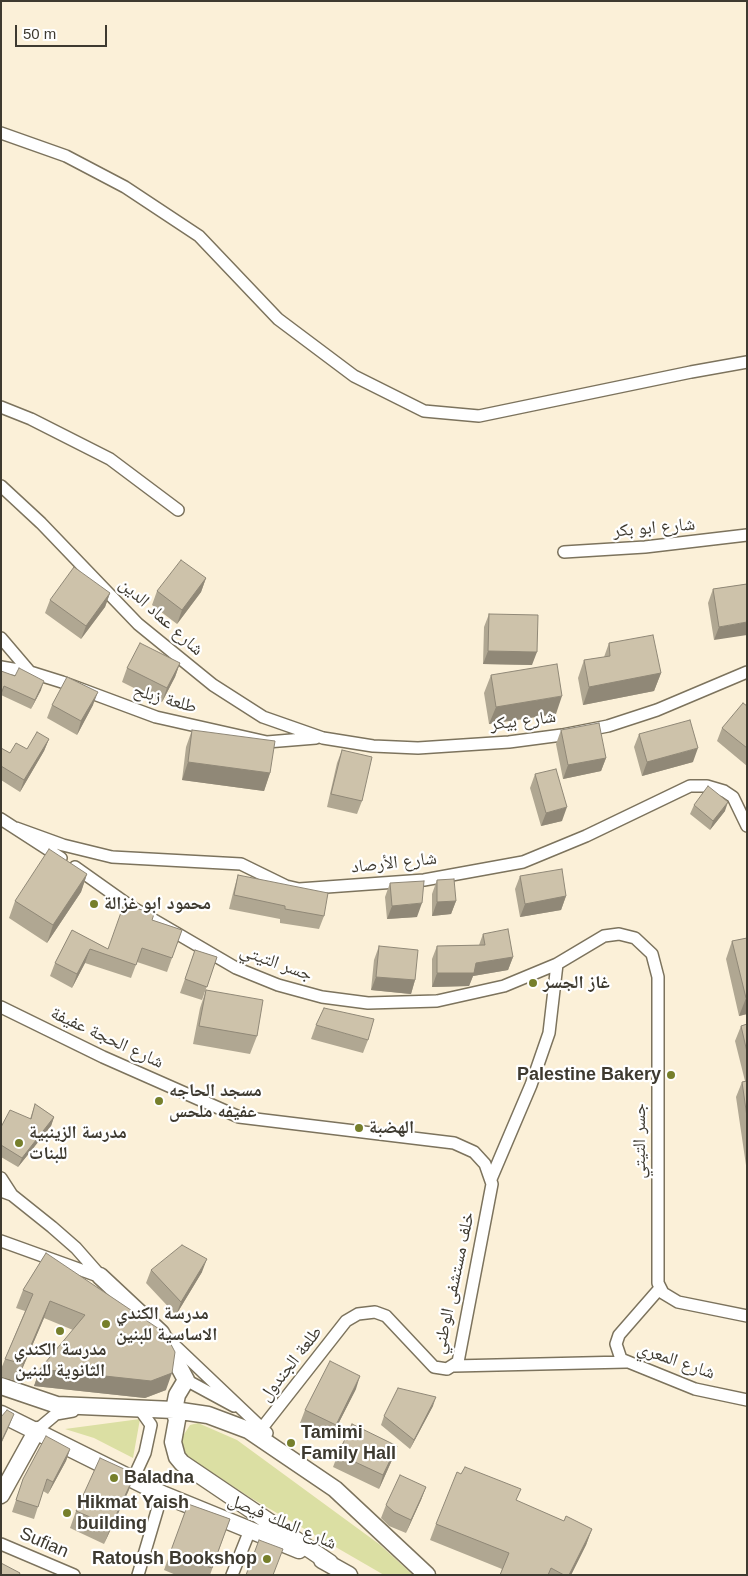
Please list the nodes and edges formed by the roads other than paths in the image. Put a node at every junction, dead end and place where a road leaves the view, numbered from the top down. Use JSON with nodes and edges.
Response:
{"nodes":[{"id":1,"x":1,"y":133,"type":"edge"},
{"id":2,"x":747,"y":362,"type":"edge"},
{"id":3,"x":1,"y":407,"type":"edge"},
{"id":4,"x":1,"y":486,"type":"edge"},
{"id":5,"x":178,"y":510,"type":"dead end"},
{"id":6,"x":747,"y":535,"type":"edge"},
{"id":7,"x":564,"y":552,"type":"dead end"},
{"id":8,"x":1,"y":638,"type":"edge"},
{"id":9,"x":1,"y":667,"type":"edge"},
{"id":10,"x":30,"y":672,"type":"junction"},
{"id":11,"x":747,"y":672,"type":"edge"},
{"id":12,"x":323,"y":738,"type":"junction"},
{"id":13,"x":1,"y":820,"type":"edge"},
{"id":14,"x":747,"y":826,"type":"edge"},
{"id":15,"x":16,"y":828,"type":"junction"},
{"id":16,"x":557,"y":964,"type":"junction"},
{"id":17,"x":1,"y":1007,"type":"edge"},
{"id":18,"x":1,"y":1178,"type":"edge"},
{"id":19,"x":491,"y":1179,"type":"junction"},
{"id":20,"x":6,"y":1193,"type":"edge"},
{"id":21,"x":1,"y":1241,"type":"edge"},
{"id":22,"x":100,"y":1276,"type":"junction"},
{"id":23,"x":660,"y":1288,"type":"junction"},
{"id":24,"x":747,"y":1316,"type":"edge"},
{"id":25,"x":346,"y":1321,"type":"joint"},
{"id":26,"x":626,"y":1362,"type":"junction"},
{"id":27,"x":454,"y":1366,"type":"junction"},
{"id":28,"x":186,"y":1380,"type":"junction"},
{"id":29,"x":1,"y":1386,"type":"edge"},
{"id":30,"x":747,"y":1400,"type":"edge"},
{"id":31,"x":97,"y":1406,"type":"junction"},
{"id":32,"x":139,"y":1408,"type":"junction"},
{"id":33,"x":174,"y":1410,"type":"junction"},
{"id":34,"x":1,"y":1414,"type":"edge"},
{"id":35,"x":249,"y":1414,"type":"junction"},
{"id":36,"x":262,"y":1428,"type":"junction"},
{"id":37,"x":37,"y":1430,"type":"junction"},
{"id":38,"x":292,"y":1460,"type":"junction"},
{"id":39,"x":133,"y":1479,"type":"junction"},
{"id":40,"x":1,"y":1494,"type":"edge"},
{"id":41,"x":162,"y":1494,"type":"junction"},
{"id":42,"x":250,"y":1530,"type":"junction"},
{"id":43,"x":1,"y":1544,"type":"edge"},
{"id":44,"x":328,"y":1569,"type":"edge"},
{"id":45,"x":74,"y":1575,"type":"edge"},
{"id":46,"x":138,"y":1575,"type":"edge"},
{"id":47,"x":232,"y":1575,"type":"edge"},
{"id":48,"x":349,"y":1575,"type":"edge"},
{"id":49,"x":427,"y":1575,"type":"edge"}],
"edges":[{"from":1,"to":2,"type":"street"},
{"from":3,"to":5,"type":"street"},
{"from":4,"to":12,"type":"street","name":"شارع عماد الدين"},
{"from":6,"to":7,"type":"street","name":"شارع ابو بكر"},
{"from":8,"to":10,"type":"street"},
{"from":9,"to":10,"type":"street","name":"طلعة زبلح"},
{"from":10,"to":12,"type":"street","name":"طلعة زبلح"},
{"from":11,"to":12,"type":"street","name":"شارع بيكر"},
{"from":13,"to":15,"type":"street"},
{"from":14,"to":15,"type":"street","name":"شارع الأرصاد"},
{"from":15,"to":16,"type":"street","name":"جسر التيتي"},
{"from":16,"to":19,"type":"street","name":"خلف مستشفى الوطني"},
{"from":16,"to":23,"type":"street","name":"جسر التيتي"},
{"from":17,"to":19,"type":"street","name":"شارع الحجة عفيفة"},
{"from":18,"to":20,"type":"street"},
{"from":19,"to":27,"type":"street","name":"خلف مستشفى الوطني"},
{"from":20,"to":22,"type":"street"},
{"from":21,"to":22,"type":"street"},
{"from":22,"to":28,"type":"main road"},
{"from":22,"to":35,"type":"street"},
{"from":23,"to":24,"type":"street"},
{"from":23,"to":26,"type":"street","name":"شارع المعري"},
{"from":25,"to":27,"type":"street","name":"خلف مستشفى الوطني"},
{"from":25,"to":36,"type":"street","name":"طلعة الجندول"},
{"from":26,"to":27,"type":"street"},
{"from":26,"to":30,"type":"street","name":"شارع المعري"},
{"from":28,"to":33,"type":"main road"},
{"from":28,"to":35,"type":"street"},
{"from":29,"to":31,"type":"main road"},
{"from":31,"to":32,"type":"main road"},
{"from":31,"to":37,"type":"street"},
{"from":32,"to":33,"type":"main road"},
{"from":32,"to":39,"type":"street"},
{"from":33,"to":38,"type":"main road"},
{"from":33,"to":44,"type":"main road"},
{"from":34,"to":37,"type":"main road","name":"شارع الملك فيصل"},
{"from":35,"to":36,"type":"street"},
{"from":36,"to":38,"type":"street"},
{"from":37,"to":39,"type":"main road","name":"شارع الملك فيصل"},
{"from":37,"to":40,"type":"main road"},
{"from":38,"to":49,"type":"main road"},
{"from":39,"to":41,"type":"main road","name":"شارع الملك فيصل"},
{"from":41,"to":42,"type":"main road","name":"شارع الملك فيصل"},
{"from":41,"to":46,"type":"street"},
{"from":42,"to":44,"type":"main road","name":"شارع الملك فيصل"},
{"from":42,"to":47,"type":"street"},
{"from":43,"to":45,"type":"street","name":"Sufian"},
{"from":44,"to":48,"type":"main road","name":"شارع الملك فيصل"}]}
